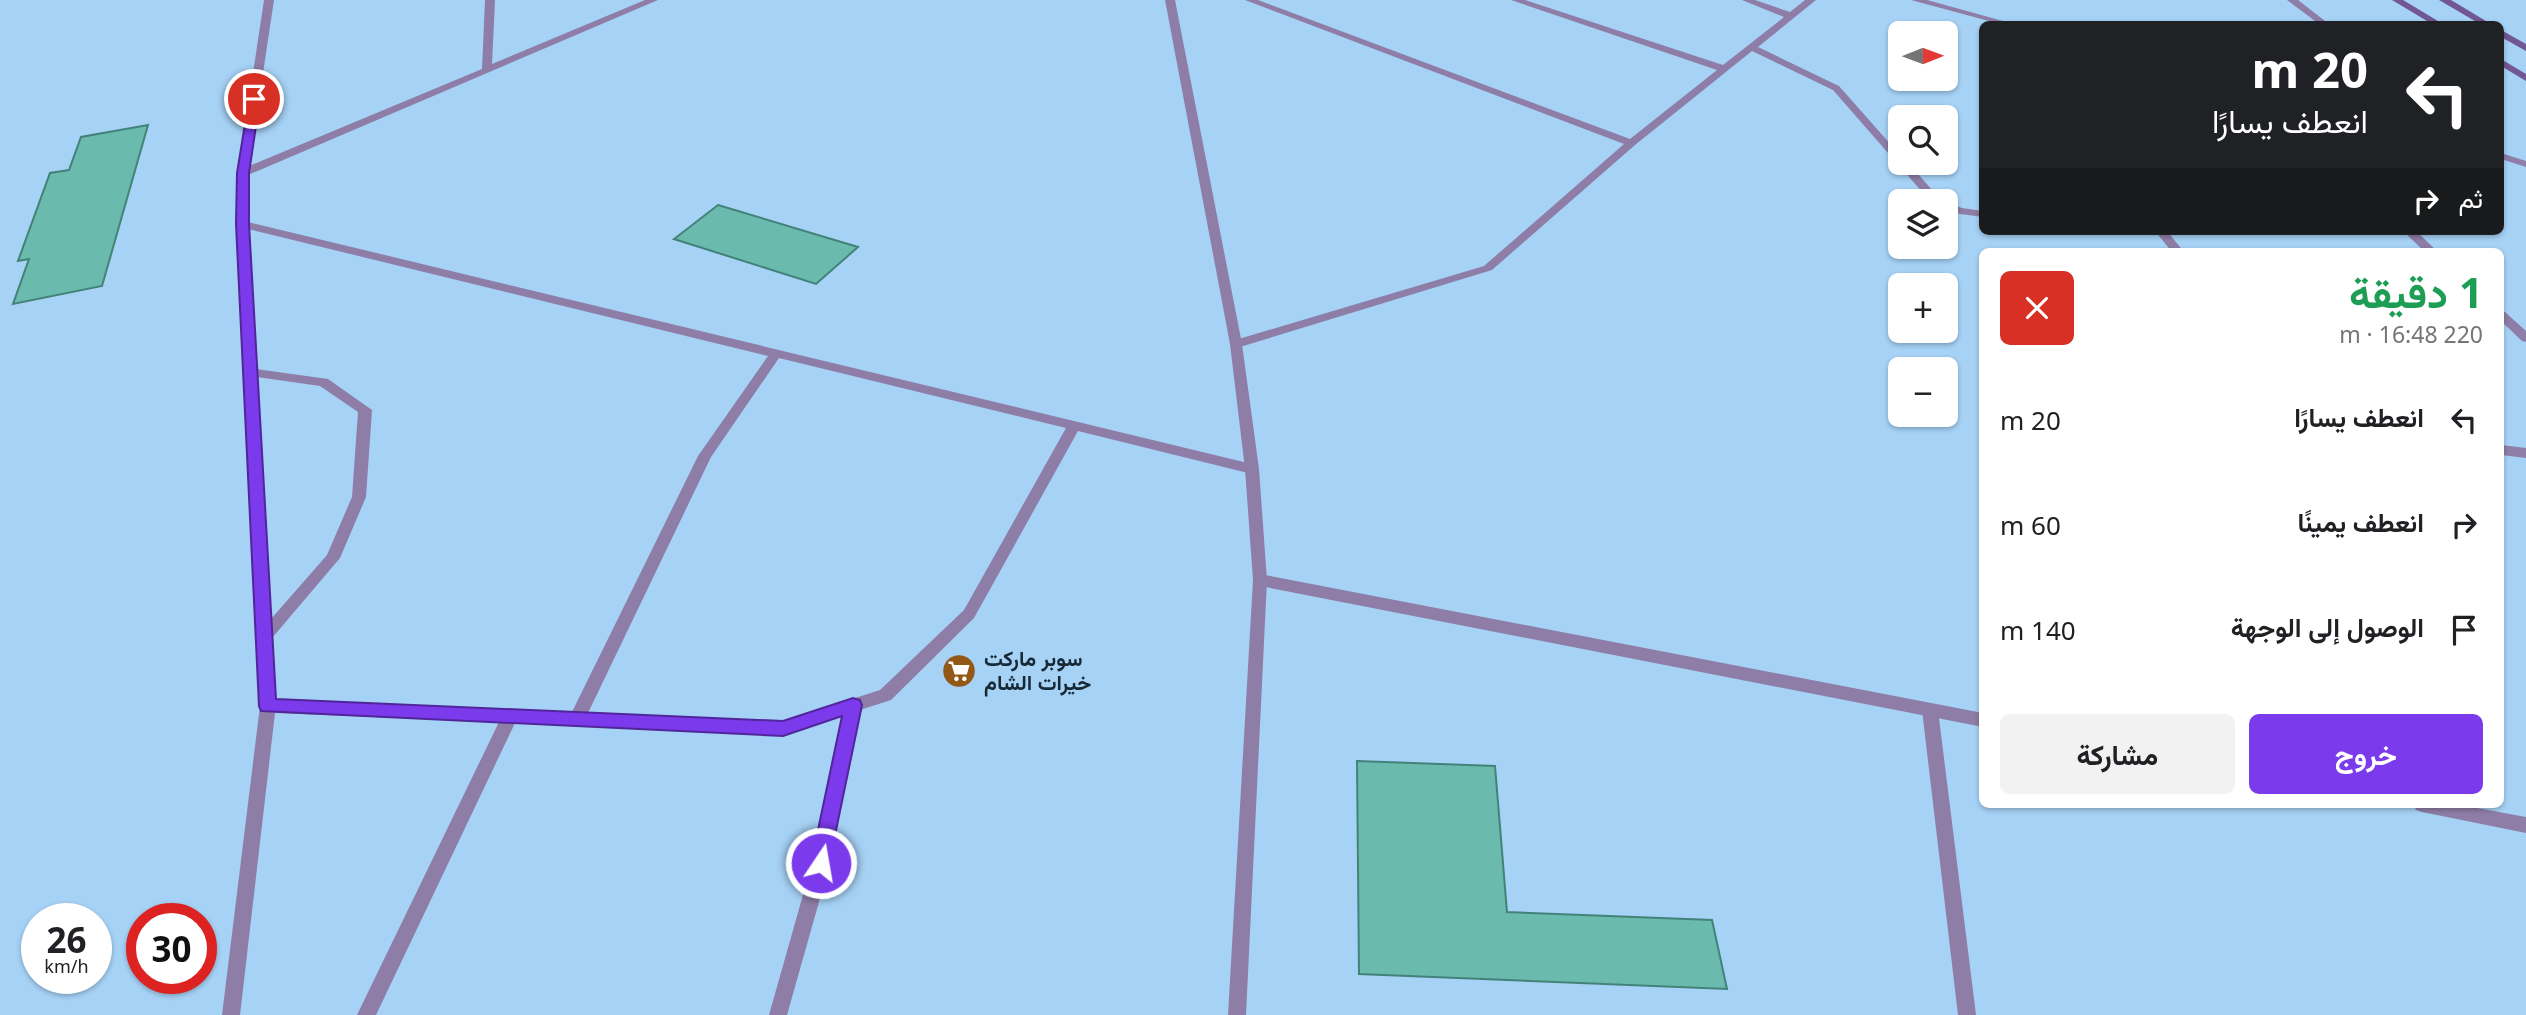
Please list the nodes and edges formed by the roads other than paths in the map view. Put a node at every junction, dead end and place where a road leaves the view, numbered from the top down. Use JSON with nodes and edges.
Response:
{"nodes":[{"id":1,"x":269,"y":0,"type":"edge"},
{"id":2,"x":490,"y":0,"type":"edge"},
{"id":3,"x":653,"y":0,"type":"edge"},
{"id":4,"x":1170,"y":0,"type":"edge"},
{"id":5,"x":1250,"y":0,"type":"edge"},
{"id":6,"x":1516,"y":0,"type":"edge"},
{"id":7,"x":1747,"y":0,"type":"edge"},
{"id":8,"x":1811,"y":0,"type":"edge"},
{"id":9,"x":1916,"y":0,"type":"edge"},
{"id":10,"x":2292,"y":0,"type":"edge"},
{"id":11,"x":2397,"y":0,"type":"edge"},
{"id":12,"x":2444,"y":0,"type":"edge"},
{"id":13,"x":1972,"y":15,"type":"junction"},
{"id":14,"x":1791,"y":16,"type":"junction"},
{"id":15,"x":1997,"y":21,"type":"edge"},
{"id":16,"x":2320,"y":21,"type":"edge"},
{"id":17,"x":2433,"y":21,"type":"edge"},
{"id":18,"x":2481,"y":21,"type":"edge"},
{"id":19,"x":1979,"y":23,"type":"edge"},
{"id":20,"x":2504,"y":35,"type":"edge"},
{"id":21,"x":1751,"y":47,"type":"junction"},
{"id":22,"x":2526,"y":48,"type":"edge"},
{"id":23,"x":2504,"y":64,"type":"edge"},
{"id":24,"x":1724,"y":69,"type":"junction"},
{"id":25,"x":487,"y":70,"type":"junction"},
{"id":26,"x":2526,"y":78,"type":"edge"},
{"id":27,"x":1631,"y":143,"type":"junction"},
{"id":28,"x":1888,"y":147,"type":"edge"},
{"id":29,"x":2504,"y":157,"type":"edge"},
{"id":30,"x":2526,"y":164,"type":"edge"},
{"id":31,"x":243,"y":173,"type":"junction"},
{"id":32,"x":1913,"y":175,"type":"edge"},
{"id":33,"x":1925,"y":189,"type":"edge"},
{"id":34,"x":1958,"y":210,"type":"edge"},
{"id":35,"x":1979,"y":213,"type":"edge"},
{"id":36,"x":242,"y":224,"type":"junction"},
{"id":37,"x":2413,"y":235,"type":"edge"},
{"id":38,"x":2428,"y":248,"type":"edge"},
{"id":39,"x":2504,"y":318,"type":"edge"},
{"id":40,"x":2526,"y":338,"type":"edge"},
{"id":41,"x":1236,"y":344,"type":"junction"},
{"id":42,"x":776,"y":354,"type":"junction"},
{"id":43,"x":250,"y":372,"type":"junction"},
{"id":44,"x":1074,"y":426,"type":"junction"},
{"id":45,"x":2504,"y":450,"type":"edge"},
{"id":46,"x":2526,"y":453,"type":"edge"},
{"id":47,"x":1252,"y":469,"type":"junction"},
{"id":48,"x":1259,"y":580,"type":"junction"},
{"id":49,"x":264,"y":638,"type":"junction"},
{"id":50,"x":853,"y":705,"type":"junction"},
{"id":51,"x":268,"y":706,"type":"junction"},
{"id":52,"x":1930,"y":709,"type":"junction"},
{"id":53,"x":510,"y":716,"type":"junction"},
{"id":54,"x":577,"y":719,"type":"junction"},
{"id":55,"x":1979,"y":719,"type":"edge"},
{"id":56,"x":2438,"y":808,"type":"edge"},
{"id":57,"x":2526,"y":825,"type":"edge"},
{"id":58,"x":231,"y":1015,"type":"edge"},
{"id":59,"x":366,"y":1015,"type":"edge"},
{"id":60,"x":778,"y":1015,"type":"edge"},
{"id":61,"x":1237,"y":1015,"type":"edge"},
{"id":62,"x":1967,"y":1015,"type":"edge"}],
"edges":[{"from":1,"to":31,"type":"street"},
{"from":2,"to":25,"type":"street"},
{"from":3,"to":25,"type":"street"},
{"from":4,"to":41,"type":"street"},
{"from":5,"to":27,"type":"street"},
{"from":6,"to":24,"type":"street"},
{"from":7,"to":14,"type":"street"},
{"from":8,"to":14,"type":"street"},
{"from":9,"to":13,"type":"street"},
{"from":10,"to":16,"type":"street"},
{"from":11,"to":17,"type":"main road"},
{"from":12,"to":18,"type":"main road"},
{"from":13,"to":15,"type":"street"},
{"from":13,"to":19,"type":"street"},
{"from":14,"to":21,"type":"street"},
{"from":20,"to":22,"type":"main road"},
{"from":21,"to":24,"type":"street"},
{"from":21,"to":28,"type":"street"},
{"from":23,"to":26,"type":"main road"},
{"from":24,"to":27,"type":"street"},
{"from":25,"to":31,"type":"street"},
{"from":27,"to":41,"type":"street"},
{"from":29,"to":30,"type":"street"},
{"from":31,"to":36,"type":"street"},
{"from":32,"to":33,"type":"street"},
{"from":34,"to":35,"type":"street"},
{"from":36,"to":42,"type":"street"},
{"from":36,"to":43,"type":"street"},
{"from":37,"to":38,"type":"street"},
{"from":39,"to":40,"type":"street"},
{"from":41,"to":47,"type":"street"},
{"from":42,"to":44,"type":"street"},
{"from":42,"to":54,"type":"street"},
{"from":43,"to":49,"type":"street"},
{"from":43,"to":49,"type":"street"},
{"from":44,"to":47,"type":"street"},
{"from":44,"to":50,"type":"street"},
{"from":45,"to":46,"type":"street"},
{"from":47,"to":48,"type":"street"},
{"from":48,"to":52,"type":"street"},
{"from":48,"to":61,"type":"street"},
{"from":49,"to":51,"type":"street"},
{"from":50,"to":54,"type":"street"},
{"from":50,"to":60,"type":"street"},
{"from":51,"to":53,"type":"street"},
{"from":51,"to":58,"type":"street"},
{"from":52,"to":55,"type":"street"},
{"from":52,"to":62,"type":"street"},
{"from":53,"to":54,"type":"street"},
{"from":53,"to":59,"type":"street"},
{"from":56,"to":57,"type":"street"}]}
